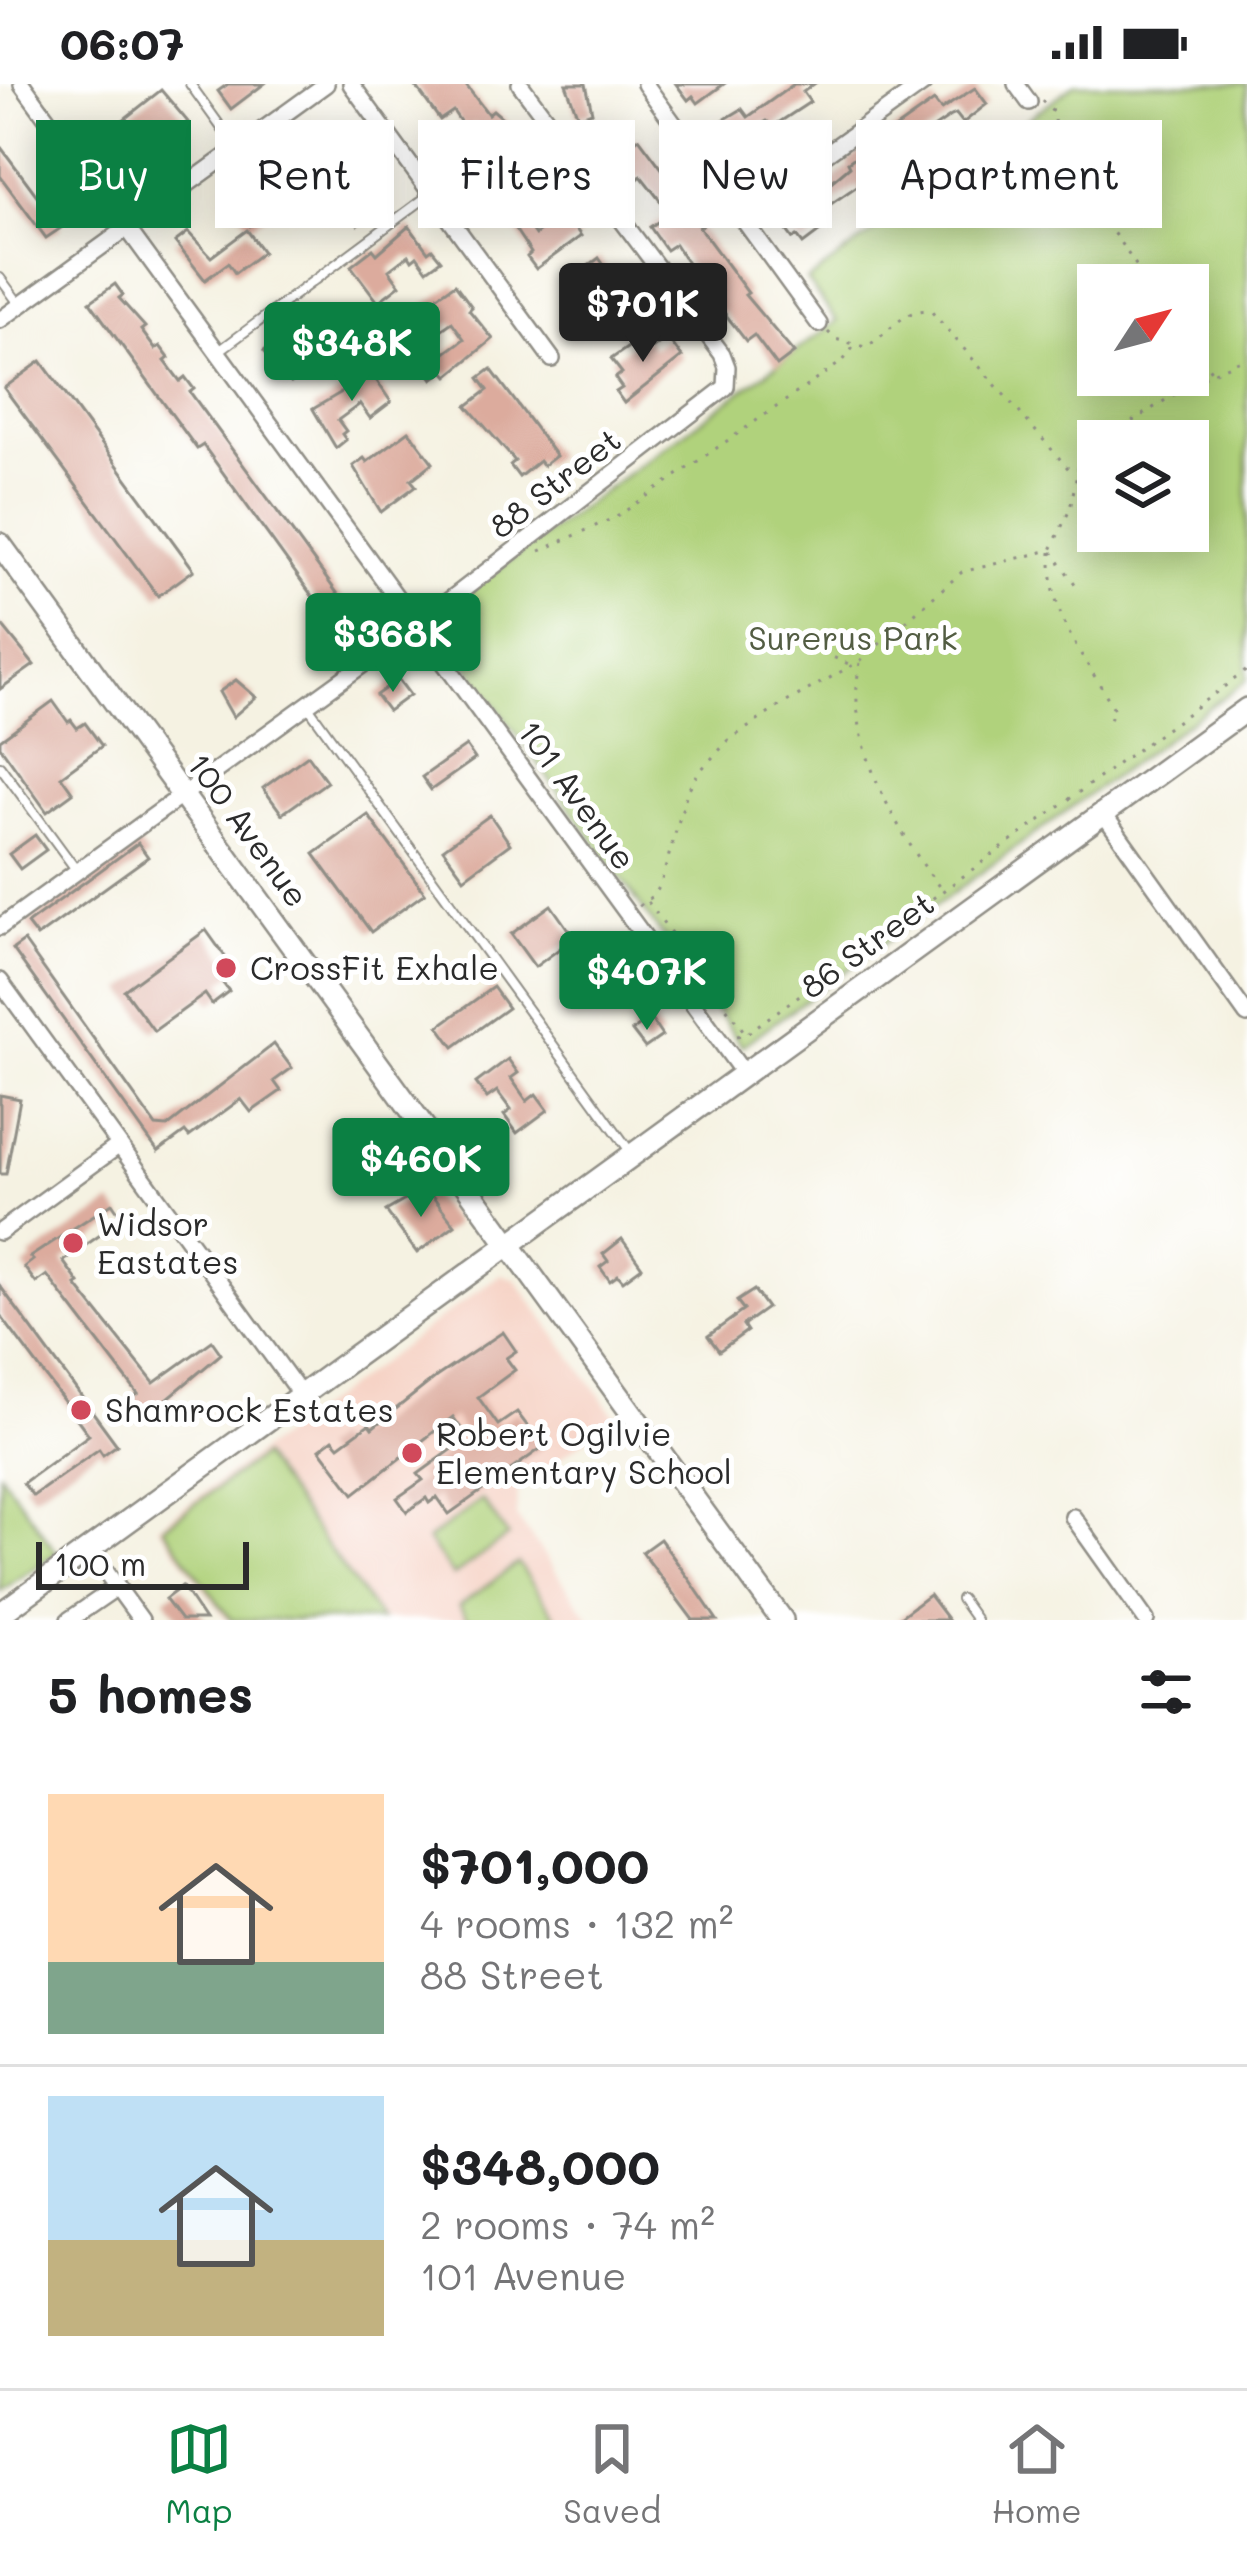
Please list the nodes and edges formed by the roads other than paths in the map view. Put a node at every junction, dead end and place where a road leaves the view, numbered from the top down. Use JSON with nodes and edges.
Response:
{"nodes":[{"id":1,"x":22,"y":84,"type":"edge"},
{"id":2,"x":190,"y":84,"type":"edge"},
{"id":3,"x":326,"y":84,"type":"edge"},
{"id":4,"x":351,"y":84,"type":"edge"},
{"id":5,"x":520,"y":84,"type":"edge"},
{"id":6,"x":645,"y":84,"type":"edge"},
{"id":7,"x":923,"y":84,"type":"edge"},
{"id":8,"x":1016,"y":84,"type":"edge"},
{"id":9,"x":1029,"y":102,"type":"road end"},
{"id":10,"x":48,"y":120,"type":"edge"},
{"id":11,"x":216,"y":120,"type":"edge"},
{"id":12,"x":275,"y":120,"type":"edge"},
{"id":13,"x":672,"y":120,"type":"edge"},
{"id":14,"x":832,"y":149,"type":"edge"},
{"id":15,"x":418,"y":177,"type":"edge"},
{"id":16,"x":418,"y":203,"type":"edge"},
{"id":17,"x":128,"y":228,"type":"joint"},
{"id":18,"x":455,"y":228,"type":"edge"},
{"id":19,"x":752,"y":228,"type":"edge"},
{"id":20,"x":0,"y":278,"type":"edge"},
{"id":21,"x":20,"y":305,"type":"junction"},
{"id":22,"x":0,"y":320,"type":"edge"},
{"id":23,"x":819,"y":324,"type":"road end"},
{"id":24,"x":218,"y":352,"type":"junction"},
{"id":25,"x":552,"y":359,"type":"dead end"},
{"id":26,"x":0,"y":544,"type":"edge"},
{"id":27,"x":416,"y":626,"type":"junction"},
{"id":28,"x":307,"y":705,"type":"junction"},
{"id":29,"x":1247,"y":709,"type":"edge"},
{"id":30,"x":0,"y":766,"type":"edge"},
{"id":31,"x":181,"y":796,"type":"junction"},
{"id":32,"x":1103,"y":813,"type":"junction"},
{"id":33,"x":77,"y":871,"type":"junction"},
{"id":34,"x":0,"y":927,"type":"edge"},
{"id":35,"x":0,"y":981,"type":"edge"},
{"id":36,"x":1247,"y":1015,"type":"edge"},
{"id":37,"x":745,"y":1075,"type":"junction"},
{"id":38,"x":118,"y":1146,"type":"junction"},
{"id":39,"x":633,"y":1156,"type":"junction"},
{"id":40,"x":0,"y":1232,"type":"edge"},
{"id":41,"x":510,"y":1246,"type":"junction"},
{"id":42,"x":301,"y":1395,"type":"junction"},
{"id":43,"x":1072,"y":1516,"type":"dead end"},
{"id":44,"x":90,"y":1550,"type":"junction"},
{"id":45,"x":117,"y":1587,"type":"junction"},
{"id":46,"x":961,"y":1599,"type":"dead end"},
{"id":47,"x":0,"y":1614,"type":"edge"},
{"id":48,"x":69,"y":1620,"type":"edge"},
{"id":49,"x":141,"y":1620,"type":"edge"},
{"id":50,"x":782,"y":1620,"type":"edge"},
{"id":51,"x":976,"y":1620,"type":"edge"},
{"id":52,"x":1146,"y":1620,"type":"edge"}],
"edges":[{"from":1,"to":10,"type":"street","name":"101 Avenue"},
{"from":2,"to":11,"type":"lane"},
{"from":3,"to":12,"type":"street"},
{"from":4,"to":15,"type":"street"},
{"from":5,"to":27,"type":"street","name":"88 Street"},
{"from":6,"to":13,"type":"street"},
{"from":7,"to":14,"type":"street"},
{"from":8,"to":9,"type":"street"},
{"from":16,"to":24,"type":"lane"},
{"from":17,"to":21,"type":"street"},
{"from":17,"to":24,"type":"street","name":"101 Avenue"},
{"from":18,"to":25,"type":"street"},
{"from":19,"to":23,"type":"street"},
{"from":20,"to":21,"type":"lane"},
{"from":21,"to":22,"type":"street"},
{"from":24,"to":27,"type":"street","name":"101 Avenue"},
{"from":26,"to":31,"type":"main road","name":"100 Avenue"},
{"from":27,"to":28,"type":"street","name":"88 Street"},
{"from":27,"to":37,"type":"street","name":"101 Avenue"},
{"from":28,"to":31,"type":"street","name":"88 Street"},
{"from":28,"to":39,"type":"lane"},
{"from":29,"to":32,"type":"main road","name":"86 Street"},
{"from":30,"to":33,"type":"lane"},
{"from":31,"to":33,"type":"street","name":"88 Street"},
{"from":31,"to":41,"type":"main road","name":"100 Avenue"},
{"from":32,"to":36,"type":"street"},
{"from":32,"to":37,"type":"main road","name":"86 Street"},
{"from":33,"to":34,"type":"street","name":"88 Street"},
{"from":35,"to":38,"type":"street"},
{"from":37,"to":39,"type":"main road","name":"86 Street"},
{"from":38,"to":40,"type":"street"},
{"from":38,"to":42,"type":"street"},
{"from":39,"to":41,"type":"main road","name":"86 Street"},
{"from":41,"to":42,"type":"main road","name":"86 Street"},
{"from":41,"to":50,"type":"main road","name":"100 Avenue"},
{"from":42,"to":44,"type":"main road","name":"86 Street"},
{"from":43,"to":52,"type":"street"},
{"from":44,"to":45,"type":"street"},
{"from":44,"to":47,"type":"main road","name":"86 Street"},
{"from":45,"to":48,"type":"street"},
{"from":45,"to":49,"type":"street"},
{"from":46,"to":51,"type":"lane"}]}
